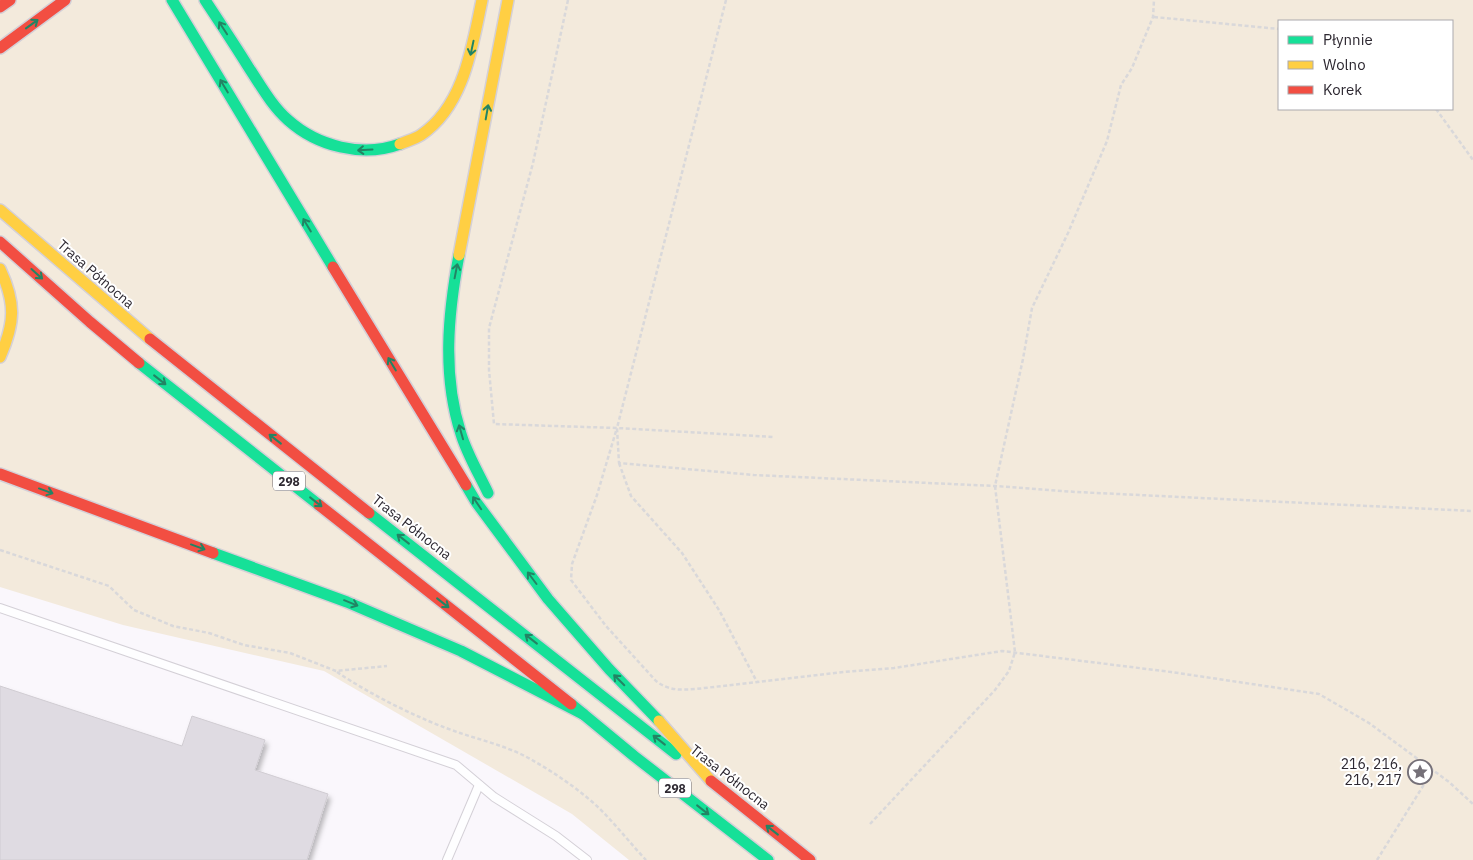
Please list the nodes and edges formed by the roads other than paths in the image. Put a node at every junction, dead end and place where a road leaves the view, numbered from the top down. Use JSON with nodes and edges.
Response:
{"nodes":[{"id":1,"x":10,"y":0,"type":"edge"},
{"id":2,"x":65,"y":0,"type":"edge"},
{"id":3,"x":172,"y":0,"type":"edge"},
{"id":4,"x":205,"y":0,"type":"edge"},
{"id":5,"x":482,"y":0,"type":"edge"},
{"id":6,"x":508,"y":0,"type":"edge"},
{"id":7,"x":0,"y":7,"type":"edge"},
{"id":8,"x":0,"y":48,"type":"edge"},
{"id":9,"x":0,"y":210,"type":"edge"},
{"id":10,"x":0,"y":242,"type":"edge"},
{"id":11,"x":0,"y":269,"type":"edge"},
{"id":12,"x":0,"y":357,"type":"edge"},
{"id":13,"x":0,"y":474,"type":"edge"},
{"id":14,"x":516,"y":556,"type":"junction"},
{"id":15,"x":0,"y":608,"type":"edge"},
{"id":16,"x":583,"y":714,"type":"junction"},
{"id":17,"x":711,"y":781,"type":"junction"},
{"id":18,"x":479,"y":785,"type":"junction"},
{"id":19,"x":447,"y":860,"type":"edge"},
{"id":20,"x":587,"y":860,"type":"edge"},
{"id":21,"x":768,"y":860,"type":"edge"},
{"id":22,"x":810,"y":860,"type":"edge"}],
"edges":[{"from":1,"to":7,"type":"main road"},
{"from":8,"to":2,"type":"main road","one_way":true},
{"from":14,"to":3,"type":"main road","one_way":true},
{"from":5,"to":4,"type":"main road","one_way":true},
{"from":14,"to":6,"type":"main road","one_way":true},
{"from":17,"to":9,"type":"main road","name":"Trasa Północna","one_way":true},
{"from":10,"to":16,"type":"main road","number":"298","one_way":true},
{"from":11,"to":12,"type":"main road"},
{"from":13,"to":16,"type":"main road","one_way":true},
{"from":17,"to":14,"type":"main road","one_way":true},
{"from":15,"to":18,"type":"lane"},
{"from":16,"to":21,"type":"main road","number":"298","one_way":true},
{"from":22,"to":17,"type":"main road","name":"Trasa Północna","number":"298","one_way":true},
{"from":18,"to":19,"type":"lane"},
{"from":18,"to":20,"type":"lane"}]}
